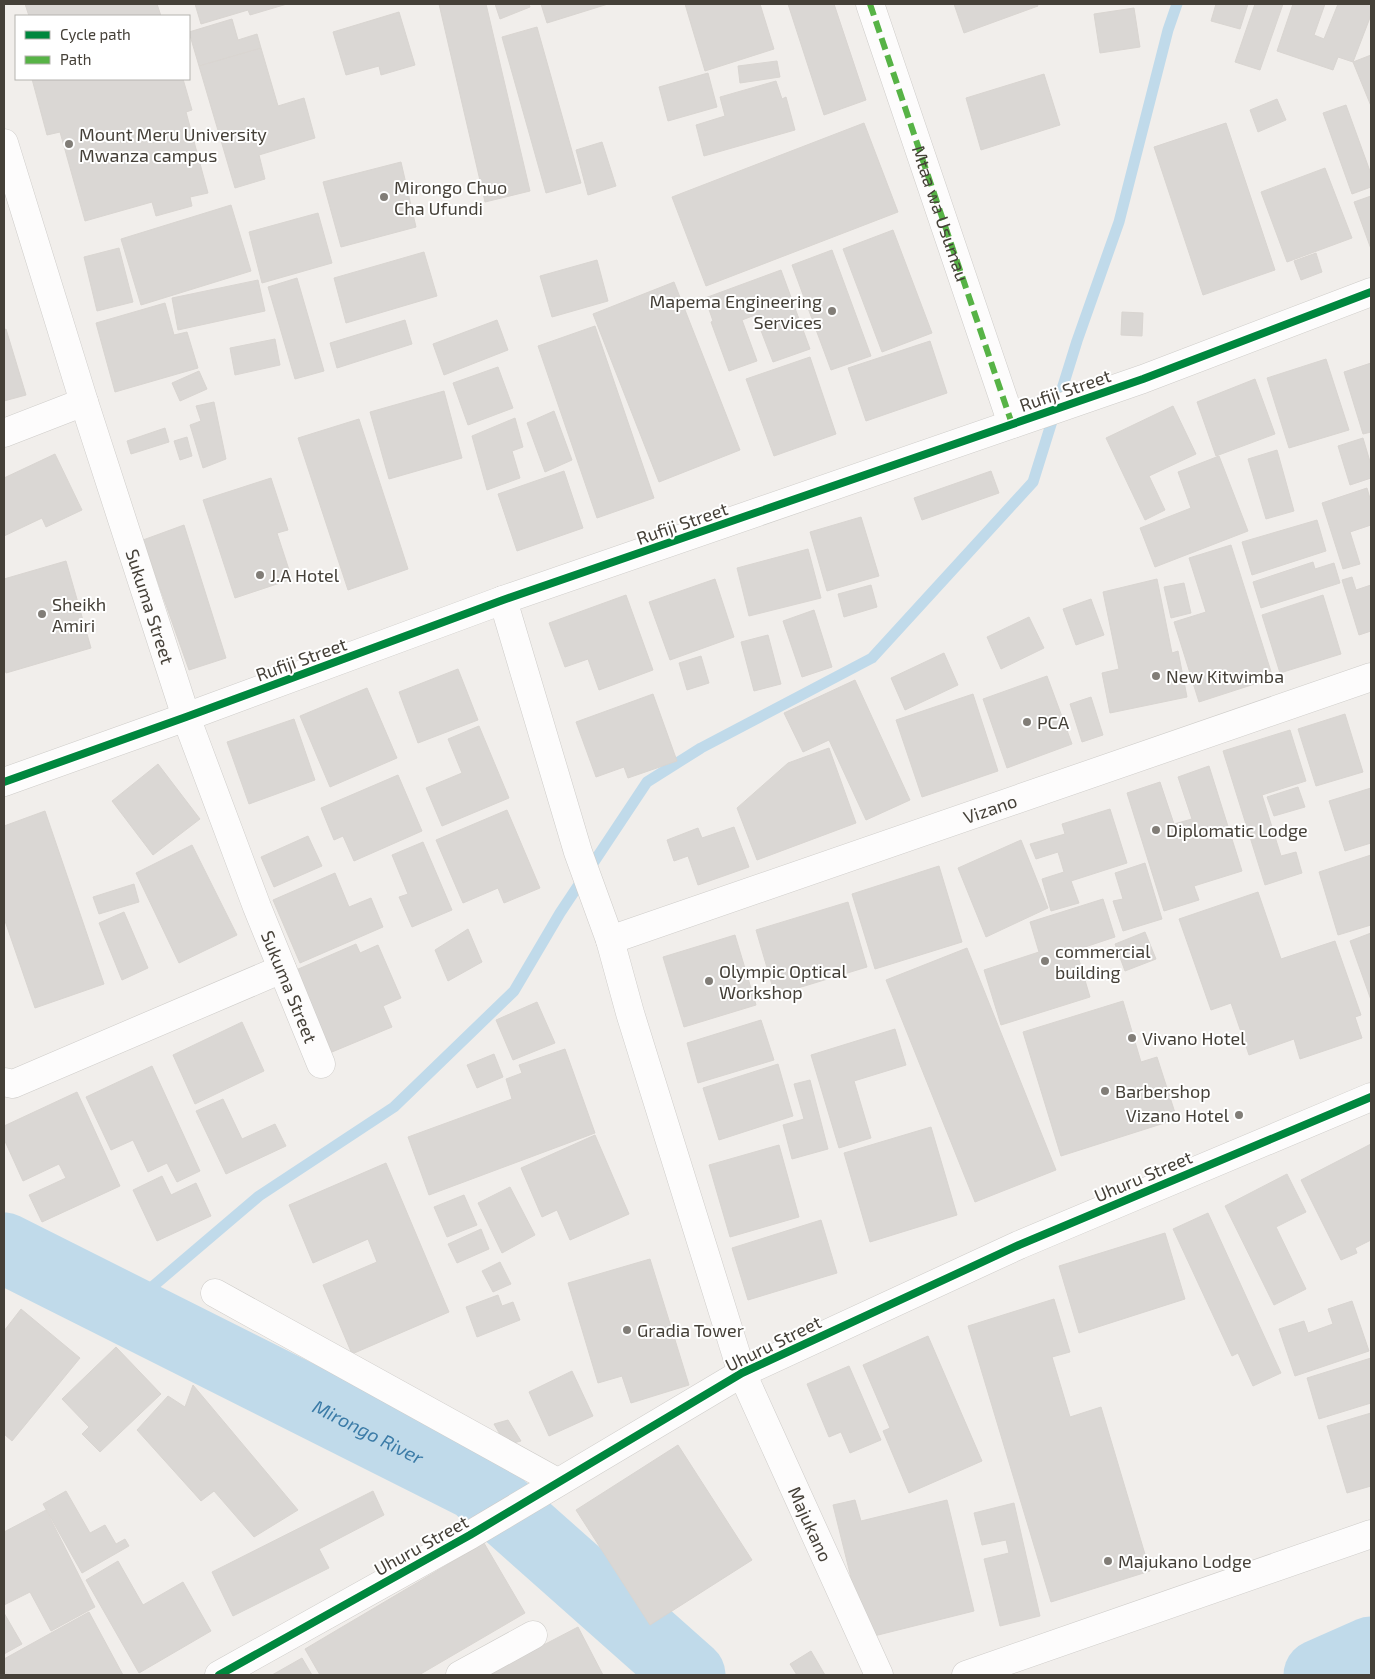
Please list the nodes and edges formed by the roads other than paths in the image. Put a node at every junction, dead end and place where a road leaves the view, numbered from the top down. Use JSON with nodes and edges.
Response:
{"nodes":[{"id":1,"x":870,"y":4,"type":"edge"},
{"id":2,"x":4,"y":142,"type":"edge"},
{"id":3,"x":1371,"y":292,"type":"edge"},
{"id":4,"x":84,"y":402,"type":"junction"},
{"id":5,"x":1020,"y":421,"type":"junction"},
{"id":6,"x":4,"y":433,"type":"edge"},
{"id":7,"x":503,"y":600,"type":"junction"},
{"id":8,"x":1371,"y":677,"type":"edge"},
{"id":9,"x":186,"y":717,"type":"junction"},
{"id":10,"x":4,"y":782,"type":"edge"},
{"id":11,"x":606,"y":928,"type":"junction"},
{"id":12,"x":282,"y":969,"type":"junction"},
{"id":13,"x":320,"y":1064,"type":"dead end"},
{"id":14,"x":4,"y":1082,"type":"edge"},
{"id":15,"x":1371,"y":1097,"type":"edge"},
{"id":16,"x":215,"y":1292,"type":"dead end"},
{"id":17,"x":742,"y":1373,"type":"junction"},
{"id":18,"x":557,"y":1482,"type":"junction"},
{"id":19,"x":1371,"y":1534,"type":"edge"},
{"id":20,"x":533,"y":1635,"type":"dead end"},
{"id":21,"x":219,"y":1675,"type":"edge"},
{"id":22,"x":460,"y":1675,"type":"edge"},
{"id":23,"x":879,"y":1675,"type":"edge"},
{"id":24,"x":966,"y":1675,"type":"edge"}],
"edges":[{"from":1,"to":5,"type":"street","name":"Mtaa wa Usumau"},
{"from":2,"to":4,"type":"street","name":"Sukuma Street"},
{"from":3,"to":5,"type":"street","name":"Rufiji Street"},
{"from":4,"to":6,"type":"street"},
{"from":4,"to":9,"type":"street","name":"Sukuma Street"},
{"from":5,"to":7,"type":"street","name":"Rufiji Street"},
{"from":7,"to":9,"type":"street","name":"Rufiji Street"},
{"from":7,"to":11,"type":"street","name":"Majukano"},
{"from":8,"to":11,"type":"street","name":"Vizano"},
{"from":9,"to":10,"type":"street","name":"Rufiji Street"},
{"from":9,"to":12,"type":"street","name":"Sukuma Street"},
{"from":11,"to":17,"type":"street","name":"Majukano"},
{"from":12,"to":13,"type":"street","name":"Sukuma Street"},
{"from":12,"to":14,"type":"street"},
{"from":15,"to":17,"type":"street","name":"Uhuru Street"},
{"from":16,"to":18,"type":"street"},
{"from":17,"to":18,"type":"street","name":"Uhuru Street"},
{"from":17,"to":23,"type":"street","name":"Majukano"},
{"from":18,"to":21,"type":"street","name":"Uhuru Street"},
{"from":19,"to":24,"type":"street"},
{"from":20,"to":22,"type":"street"}]}
